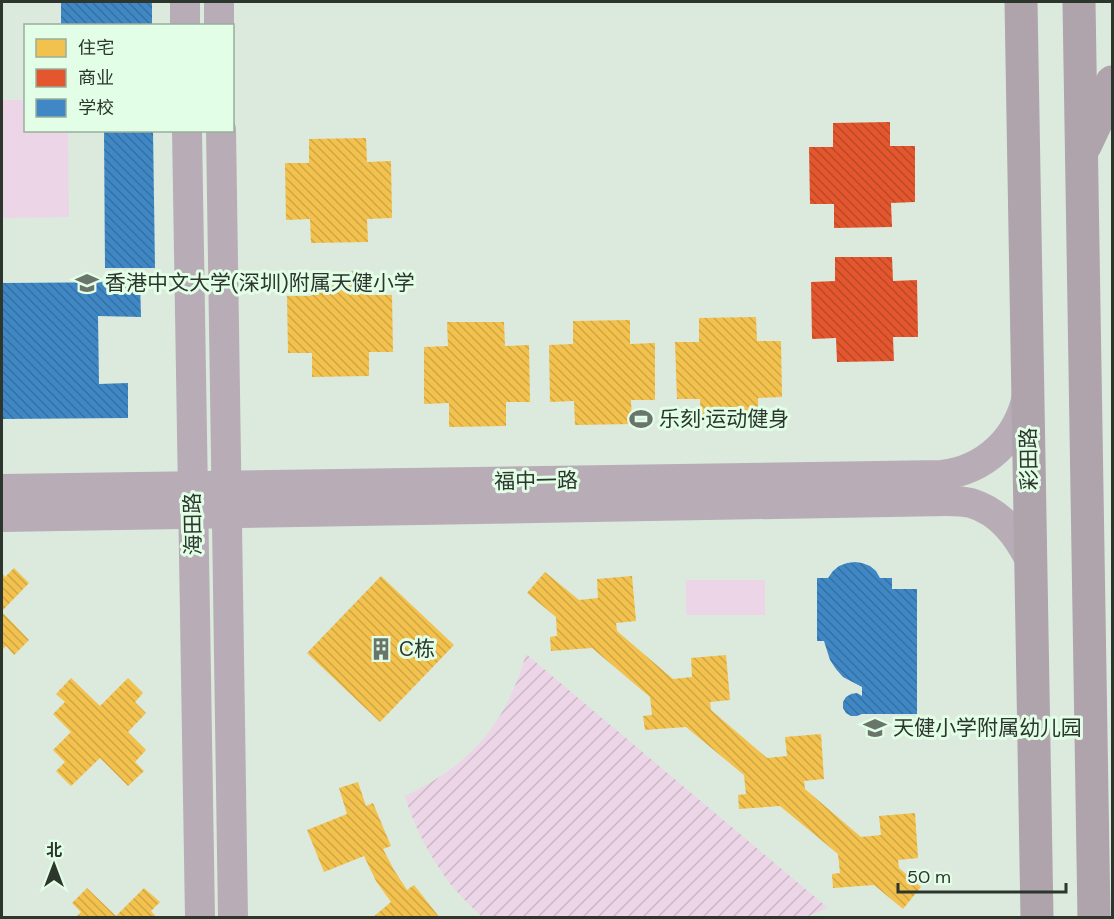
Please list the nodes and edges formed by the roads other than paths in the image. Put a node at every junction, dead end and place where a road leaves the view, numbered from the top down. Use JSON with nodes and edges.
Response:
{"nodes":[{"id":1,"x":185,"y":2,"type":"edge"},
{"id":2,"x":219,"y":2,"type":"edge"},
{"id":3,"x":1021,"y":2,"type":"edge"},
{"id":4,"x":1079,"y":2,"type":"edge"},
{"id":5,"x":185,"y":24,"type":"edge"},
{"id":6,"x":219,"y":24,"type":"edge"},
{"id":7,"x":1113,"y":82,"type":"edge"},
{"id":8,"x":187,"y":132,"type":"edge"},
{"id":9,"x":221,"y":132,"type":"edge"},
{"id":10,"x":1082,"y":153,"type":"junction"},
{"id":11,"x":1028,"y":393,"type":"junction"},
{"id":12,"x":926,"y":488,"type":"junction"},
{"id":13,"x":2,"y":489,"type":"edge"},
{"id":14,"x":227,"y":499,"type":"junction"},
{"id":15,"x":193,"y":500,"type":"junction"},
{"id":16,"x":2,"y":517,"type":"edge"},
{"id":17,"x":1031,"y":562,"type":"junction"},
{"id":18,"x":200,"y":918,"type":"edge"},
{"id":19,"x":233,"y":918,"type":"edge"},
{"id":20,"x":1037,"y":918,"type":"edge"},
{"id":21,"x":1094,"y":918,"type":"edge"}],
"edges":[{"from":1,"to":5,"type":"street"},
{"from":2,"to":6,"type":"street"},
{"from":3,"to":11,"type":"main road","name":"彩田路"},
{"from":4,"to":10,"type":"main road"},
{"from":7,"to":10,"type":"main road"},
{"from":8,"to":15,"type":"street","name":"海田路"},
{"from":9,"to":14,"type":"street","name":"海田路"},
{"from":10,"to":21,"type":"main road"},
{"from":11,"to":12,"type":"street","name":"福中一路"},
{"from":11,"to":17,"type":"main road","name":"彩田路"},
{"from":12,"to":14,"type":"street","name":"福中一路"},
{"from":12,"to":17,"type":"street","name":"福中一路"},
{"from":13,"to":15,"type":"street","name":"福中一路"},
{"from":14,"to":15,"type":"street","name":"福中一路"},
{"from":14,"to":19,"type":"street","name":"海田路"},
{"from":15,"to":16,"type":"street","name":"福中一路"},
{"from":15,"to":18,"type":"street","name":"海田路"},
{"from":17,"to":20,"type":"main road","name":"彩田路"}]}
